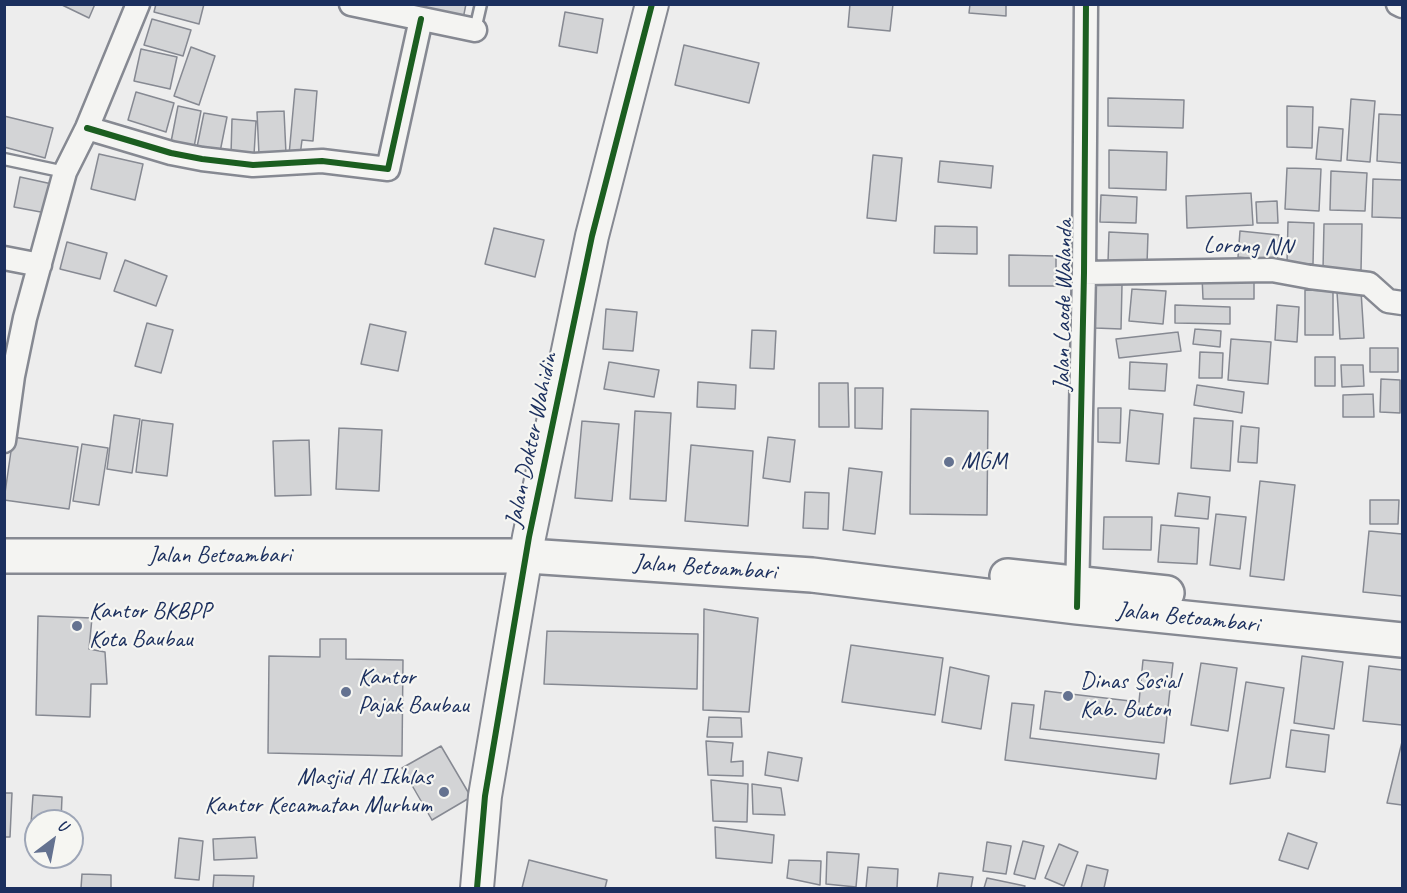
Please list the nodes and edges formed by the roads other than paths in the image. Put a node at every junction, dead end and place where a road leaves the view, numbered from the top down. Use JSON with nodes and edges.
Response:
{"nodes":[{"id":1,"x":138,"y":4,"type":"edge"},
{"id":2,"x":351,"y":4,"type":"edge"},
{"id":3,"x":481,"y":4,"type":"edge"},
{"id":4,"x":652,"y":4,"type":"edge"},
{"id":5,"x":1086,"y":4,"type":"edge"},
{"id":6,"x":1398,"y":4,"type":"edge"},
{"id":7,"x":1402,"y":6,"type":"edge"},
{"id":8,"x":421,"y":19,"type":"junction"},
{"id":9,"x":475,"y":30,"type":"joint"},
{"id":10,"x":87,"y":128,"type":"junction"},
{"id":11,"x":4,"y":159,"type":"edge"},
{"id":12,"x":65,"y":172,"type":"junction"},
{"id":13,"x":4,"y":258,"type":"edge"},
{"id":14,"x":40,"y":265,"type":"junction"},
{"id":15,"x":1084,"y":273,"type":"junction"},
{"id":16,"x":1402,"y":303,"type":"edge"},
{"id":17,"x":4,"y":441,"type":"edge"},
{"id":18,"x":4,"y":538,"type":"edge"},
{"id":19,"x":529,"y":547,"type":"junction"},
{"id":20,"x":4,"y":556,"type":"edge"},
{"id":21,"x":1077,"y":595,"type":"junction"},
{"id":22,"x":1402,"y":619,"type":"edge"},
{"id":23,"x":1402,"y":640,"type":"edge"},
{"id":24,"x":477,"y":888,"type":"edge"}],
"edges":[{"from":1,"to":10,"type":"street"},
{"from":2,"to":8,"type":"street"},
{"from":3,"to":9,"type":"lane"},
{"from":4,"to":19,"type":"street","name":"Jalan Dokter Wahidin"},
{"from":5,"to":15,"type":"street","name":"Jalan Laode Walanda"},
{"from":6,"to":7,"type":"street"},
{"from":8,"to":9,"type":"street"},
{"from":8,"to":10,"type":"street"},
{"from":10,"to":12,"type":"street"},
{"from":11,"to":12,"type":"lane"},
{"from":12,"to":14,"type":"street"},
{"from":13,"to":14,"type":"street"},
{"from":14,"to":17,"type":"street"},
{"from":15,"to":16,"type":"street","name":"Lorong NN"},
{"from":15,"to":21,"type":"street","name":"Jalan Laode Walanda"},
{"from":18,"to":19,"type":"main road","name":"Jalan Betoambari"},
{"from":19,"to":20,"type":"main road","name":"Jalan Betoambari"},
{"from":19,"to":21,"type":"main road","name":"Jalan Betoambari"},
{"from":19,"to":24,"type":"street","name":"Jalan Dokter Wahidin"},
{"from":21,"to":22,"type":"main road","name":"Jalan Betoambari"},
{"from":21,"to":23,"type":"main road","name":"Jalan Betoambari"}]}
